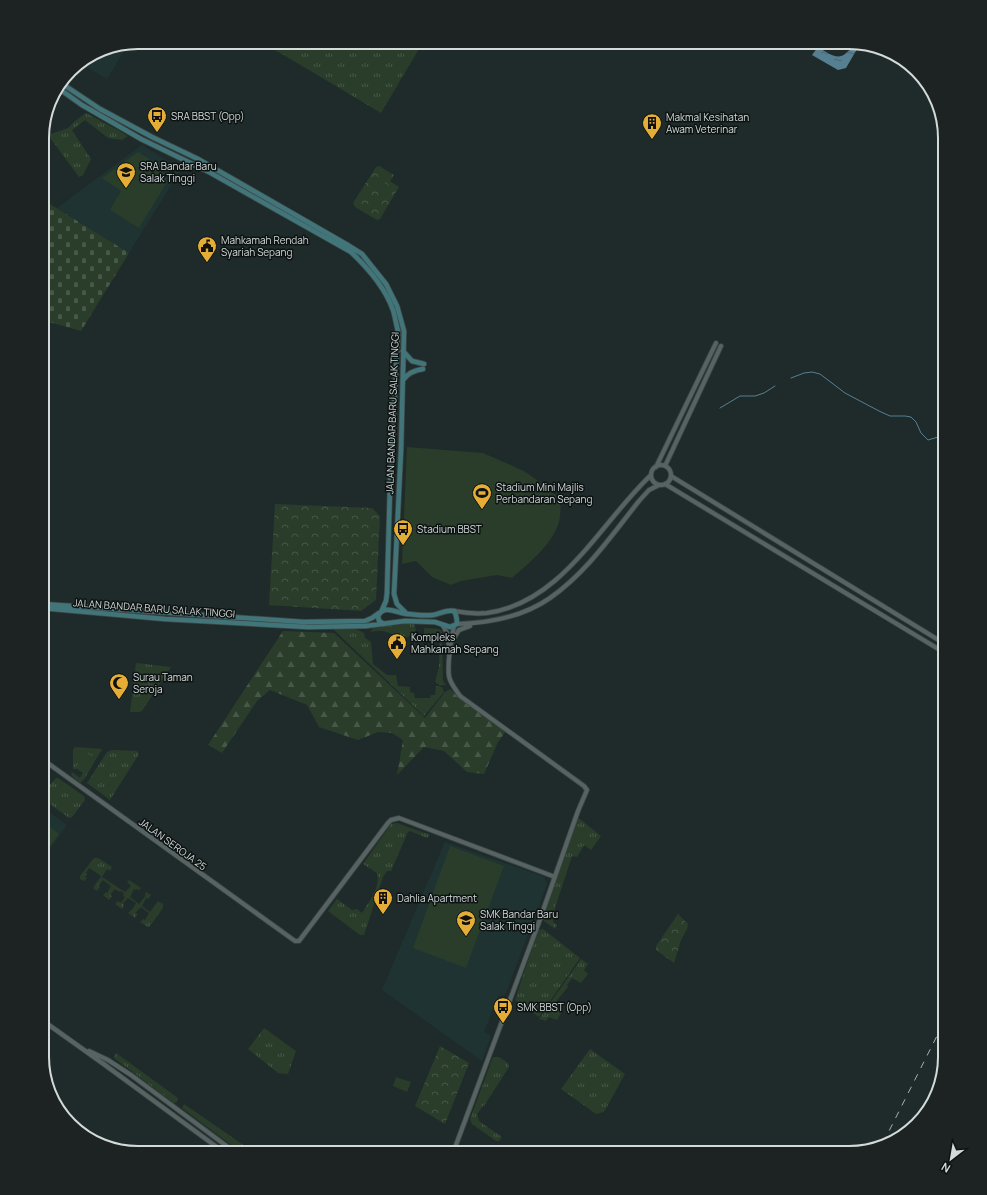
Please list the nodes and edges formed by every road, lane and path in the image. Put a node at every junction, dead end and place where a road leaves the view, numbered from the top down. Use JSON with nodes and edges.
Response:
{"nodes":[{"id":1,"x":66,"y":86,"type":"edge"},
{"id":2,"x":62,"y":91,"type":"edge"},
{"id":3,"x":716,"y":342,"type":"dead end"},
{"id":4,"x":721,"y":346,"type":"dead end"},
{"id":5,"x":403,"y":351,"type":"junction"},
{"id":6,"x":403,"y":380,"type":"junction"},
{"id":7,"x":391,"y":449,"type":"junction"},
{"id":8,"x":401,"y":450,"type":"junction"},
{"id":9,"x":665,"y":466,"type":"junction"},
{"id":10,"x":656,"y":467,"type":"junction"},
{"id":11,"x":651,"y":475,"type":"junction"},
{"id":12,"x":671,"y":476,"type":"junction"},
{"id":13,"x":666,"y":484,"type":"junction"},
{"id":14,"x":659,"y":485,"type":"junction"},
{"id":15,"x":49,"y":604,"type":"edge"},
{"id":16,"x":49,"y":609,"type":"edge"},
{"id":17,"x":454,"y":611,"type":"junction"},
{"id":18,"x":381,"y":612,"type":"junction"},
{"id":19,"x":407,"y":614,"type":"junction"},
{"id":20,"x":384,"y":624,"type":"junction"},
{"id":21,"x":476,"y":624,"type":"junction"},
{"id":22,"x":455,"y":625,"type":"junction"},
{"id":23,"x":444,"y":626,"type":"junction"},
{"id":24,"x":938,"y":640,"type":"edge"},
{"id":25,"x":451,"y":642,"type":"junction"},
{"id":26,"x":938,"y":649,"type":"edge"},
{"id":27,"x":450,"y":650,"type":"junction"},
{"id":28,"x":49,"y":764,"type":"edge"},
{"id":29,"x":555,"y":877,"type":"junction"},
{"id":30,"x":49,"y":1025,"type":"edge"},
{"id":31,"x":76,"y":1045,"type":"junction"},
{"id":32,"x":215,"y":1146,"type":"edge"},
{"id":33,"x":227,"y":1146,"type":"edge"},
{"id":34,"x":456,"y":1146,"type":"edge"}],
"edges":[{"from":1,"to":5,"type":"main road","name":"JALAN BANDAR BARU SALAK TINGGI"},
{"from":2,"to":7,"type":"main road","name":"JALAN BANDAR BARU SALAK TINGGI"},
{"from":3,"to":10,"type":"street"},
{"from":4,"to":9,"type":"street"},
{"from":5,"to":6,"type":"main road","name":"JALAN BANDAR BARU SALAK TINGGI"},
{"from":5,"to":6,"type":"main road"},
{"from":6,"to":8,"type":"main road","name":"JALAN BANDAR BARU SALAK TINGGI"},
{"from":7,"to":8,"type":"main road"},
{"from":7,"to":18,"type":"main road","name":"JALAN BANDAR BARU SALAK TINGGI"},
{"from":8,"to":19,"type":"main road","name":"JALAN BANDAR BARU SALAK TINGGI"},
{"from":9,"to":10,"type":"street"},
{"from":9,"to":12,"type":"street"},
{"from":10,"to":11,"type":"street"},
{"from":11,"to":14,"type":"street"},
{"from":11,"to":17,"type":"street"},
{"from":12,"to":13,"type":"street"},
{"from":12,"to":24,"type":"street"},
{"from":13,"to":14,"type":"street"},
{"from":13,"to":26,"type":"street"},
{"from":14,"to":21,"type":"street"},
{"from":15,"to":18,"type":"main road","name":"JALAN BANDAR BARU SALAK TINGGI"},
{"from":16,"to":20,"type":"main road","name":"JALAN BANDAR BARU SALAK TINGGI"},
{"from":17,"to":19,"type":"main road"},
{"from":17,"to":22,"type":"main road"},
{"from":18,"to":19,"type":"main road"},
{"from":18,"to":20,"type":"main road"},
{"from":20,"to":23,"type":"main road","name":"JALAN BANDAR BARU SALAK TINGGI"},
{"from":21,"to":22,"type":"street"},
{"from":21,"to":25,"type":"street"},
{"from":22,"to":23,"type":"main road","name":"JALAN BANDAR BARU SALAK TINGGI"},
{"from":22,"to":25,"type":"street"},
{"from":23,"to":27,"type":"street"},
{"from":25,"to":27,"type":"street"},
{"from":27,"to":29,"type":"street"},
{"from":28,"to":29,"type":"street","name":"JALAN SEROJA 25"},
{"from":29,"to":34,"type":"street"},
{"from":30,"to":31,"type":"street"},
{"from":31,"to":32,"type":"street"},
{"from":31,"to":33,"type":"street"}]}
